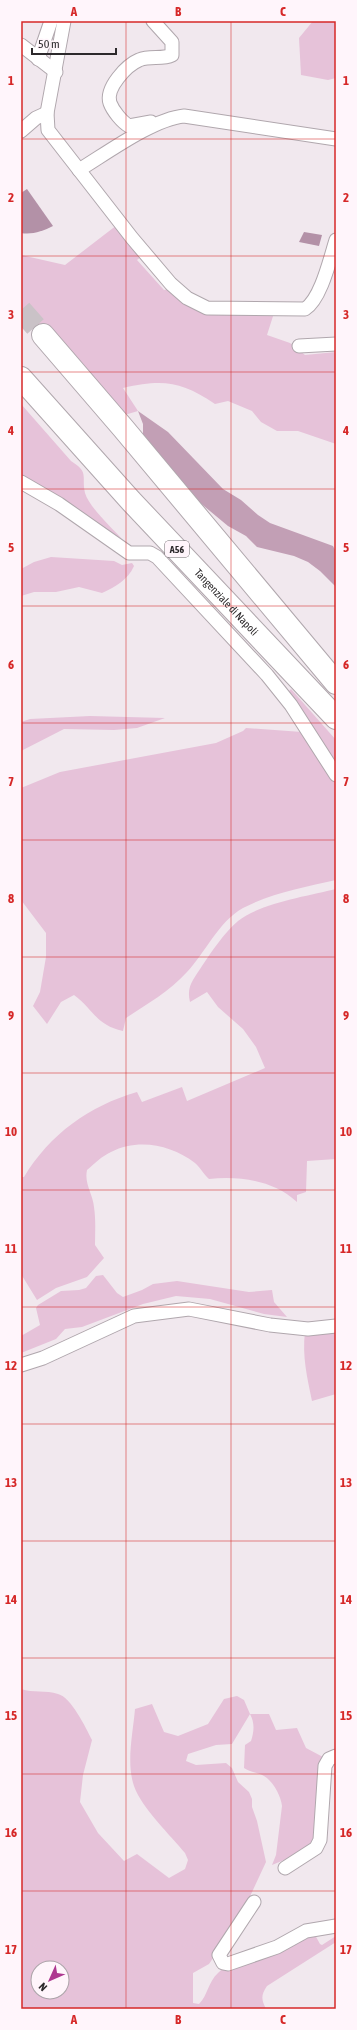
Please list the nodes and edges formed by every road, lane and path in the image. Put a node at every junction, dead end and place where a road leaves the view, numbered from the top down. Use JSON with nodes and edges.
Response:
{"nodes":[{"id":1,"x":51,"y":21,"type":"edge"},
{"id":2,"x":64,"y":21,"type":"edge"},
{"id":3,"x":154,"y":21,"type":"edge"},
{"id":4,"x":21,"y":45,"type":"edge"},
{"id":5,"x":38,"y":59,"type":"junction"},
{"id":6,"x":56,"y":72,"type":"junction"},
{"id":7,"x":47,"y":113,"type":"junction"},
{"id":8,"x":158,"y":124,"type":"junction"},
{"id":9,"x":21,"y":131,"type":"edge"},
{"id":10,"x":336,"y":139,"type":"edge"},
{"id":11,"x":79,"y":170,"type":"junction"},
{"id":12,"x":336,"y":240,"type":"edge"},
{"id":13,"x":43,"y":335,"type":"tunnel mouth"},
{"id":14,"x":336,"y":344,"type":"edge"},
{"id":15,"x":299,"y":346,"type":"dead end"},
{"id":16,"x":21,"y":378,"type":"edge"},
{"id":17,"x":21,"y":482,"type":"edge"},
{"id":18,"x":336,"y":683,"type":"edge"},
{"id":19,"x":336,"y":718,"type":"edge"},
{"id":20,"x":336,"y":775,"type":"edge"},
{"id":21,"x":336,"y":1326,"type":"edge"},
{"id":22,"x":21,"y":1365,"type":"edge"},
{"id":23,"x":336,"y":1756,"type":"edge"},
{"id":24,"x":285,"y":1868,"type":"dead end"},
{"id":25,"x":254,"y":1902,"type":"dead end"},
{"id":26,"x":336,"y":1926,"type":"edge"}],
"edges":[{"from":1,"to":5,"type":"street"},
{"from":2,"to":6,"type":"street"},
{"from":3,"to":8,"type":"street"},
{"from":4,"to":5,"type":"street"},
{"from":5,"to":6,"type":"street"},
{"from":6,"to":7,"type":"street"},
{"from":7,"to":9,"type":"street"},
{"from":7,"to":11,"type":"street"},
{"from":8,"to":10,"type":"street"},
{"from":8,"to":11,"type":"street"},
{"from":11,"to":12,"type":"street"},
{"from":13,"to":18,"type":"highway"},
{"from":14,"to":15,"type":"street"},
{"from":16,"to":19,"type":"highway","name":"Tangenziale di Napoli","number":"A56"},
{"from":17,"to":20,"type":"street"},
{"from":21,"to":22,"type":"street"},
{"from":23,"to":24,"type":"street"},
{"from":25,"to":26,"type":"street"}]}
